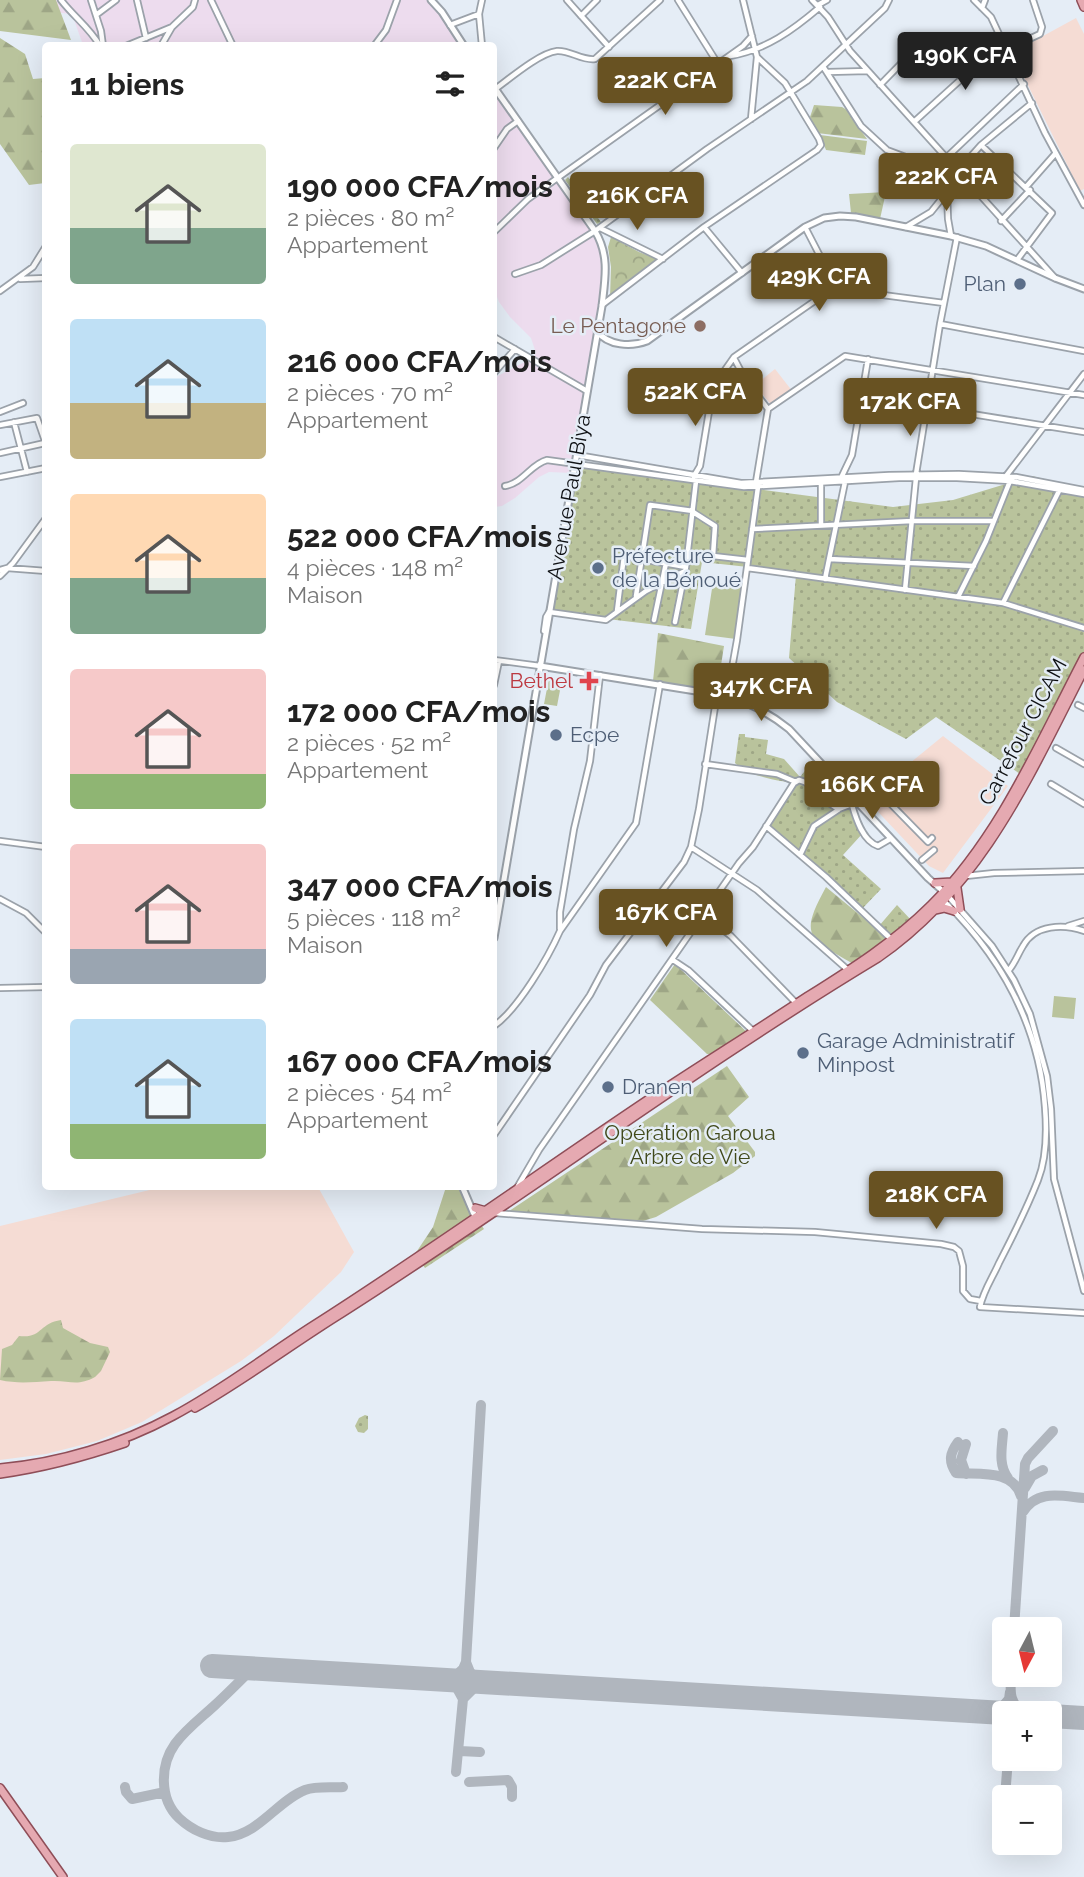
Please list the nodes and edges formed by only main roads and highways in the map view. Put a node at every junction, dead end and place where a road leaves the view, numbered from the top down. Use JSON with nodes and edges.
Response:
{"nodes":[{"id":1,"x":1081,"y":0,"type":"edge"},
{"id":2,"x":1084,"y":7,"type":"edge"},
{"id":3,"x":1084,"y":657,"type":"edge"},
{"id":4,"x":1084,"y":670,"type":"edge"},
{"id":5,"x":955,"y":885,"type":"junction"},
{"id":6,"x":933,"y":907,"type":"junction"},
{"id":7,"x":472,"y":1206,"type":"road end"},
{"id":8,"x":483,"y":1217,"type":"junction"},
{"id":9,"x":0,"y":1468,"type":"edge"},
{"id":10,"x":0,"y":1474,"type":"edge"},
{"id":11,"x":0,"y":1788,"type":"edge"},
{"id":12,"x":63,"y":1877,"type":"edge"}],
"edges":[{"from":1,"to":2,"type":"main road"},
{"from":3,"to":5,"type":"main road","name":"Carrefour CICAM"},
{"from":4,"to":5,"type":"main road"},
{"from":5,"to":6,"type":"main road","name":"Carrefour CICAM"},
{"from":5,"to":6,"type":"main road"},
{"from":5,"to":6,"type":"main road"},
{"from":6,"to":8,"type":"main road"},
{"from":6,"to":8,"type":"main road"},
{"from":7,"to":8,"type":"main road"},
{"from":8,"to":9,"type":"main road"},
{"from":8,"to":10,"type":"main road"},
{"from":11,"to":12,"type":"main road"}]}
